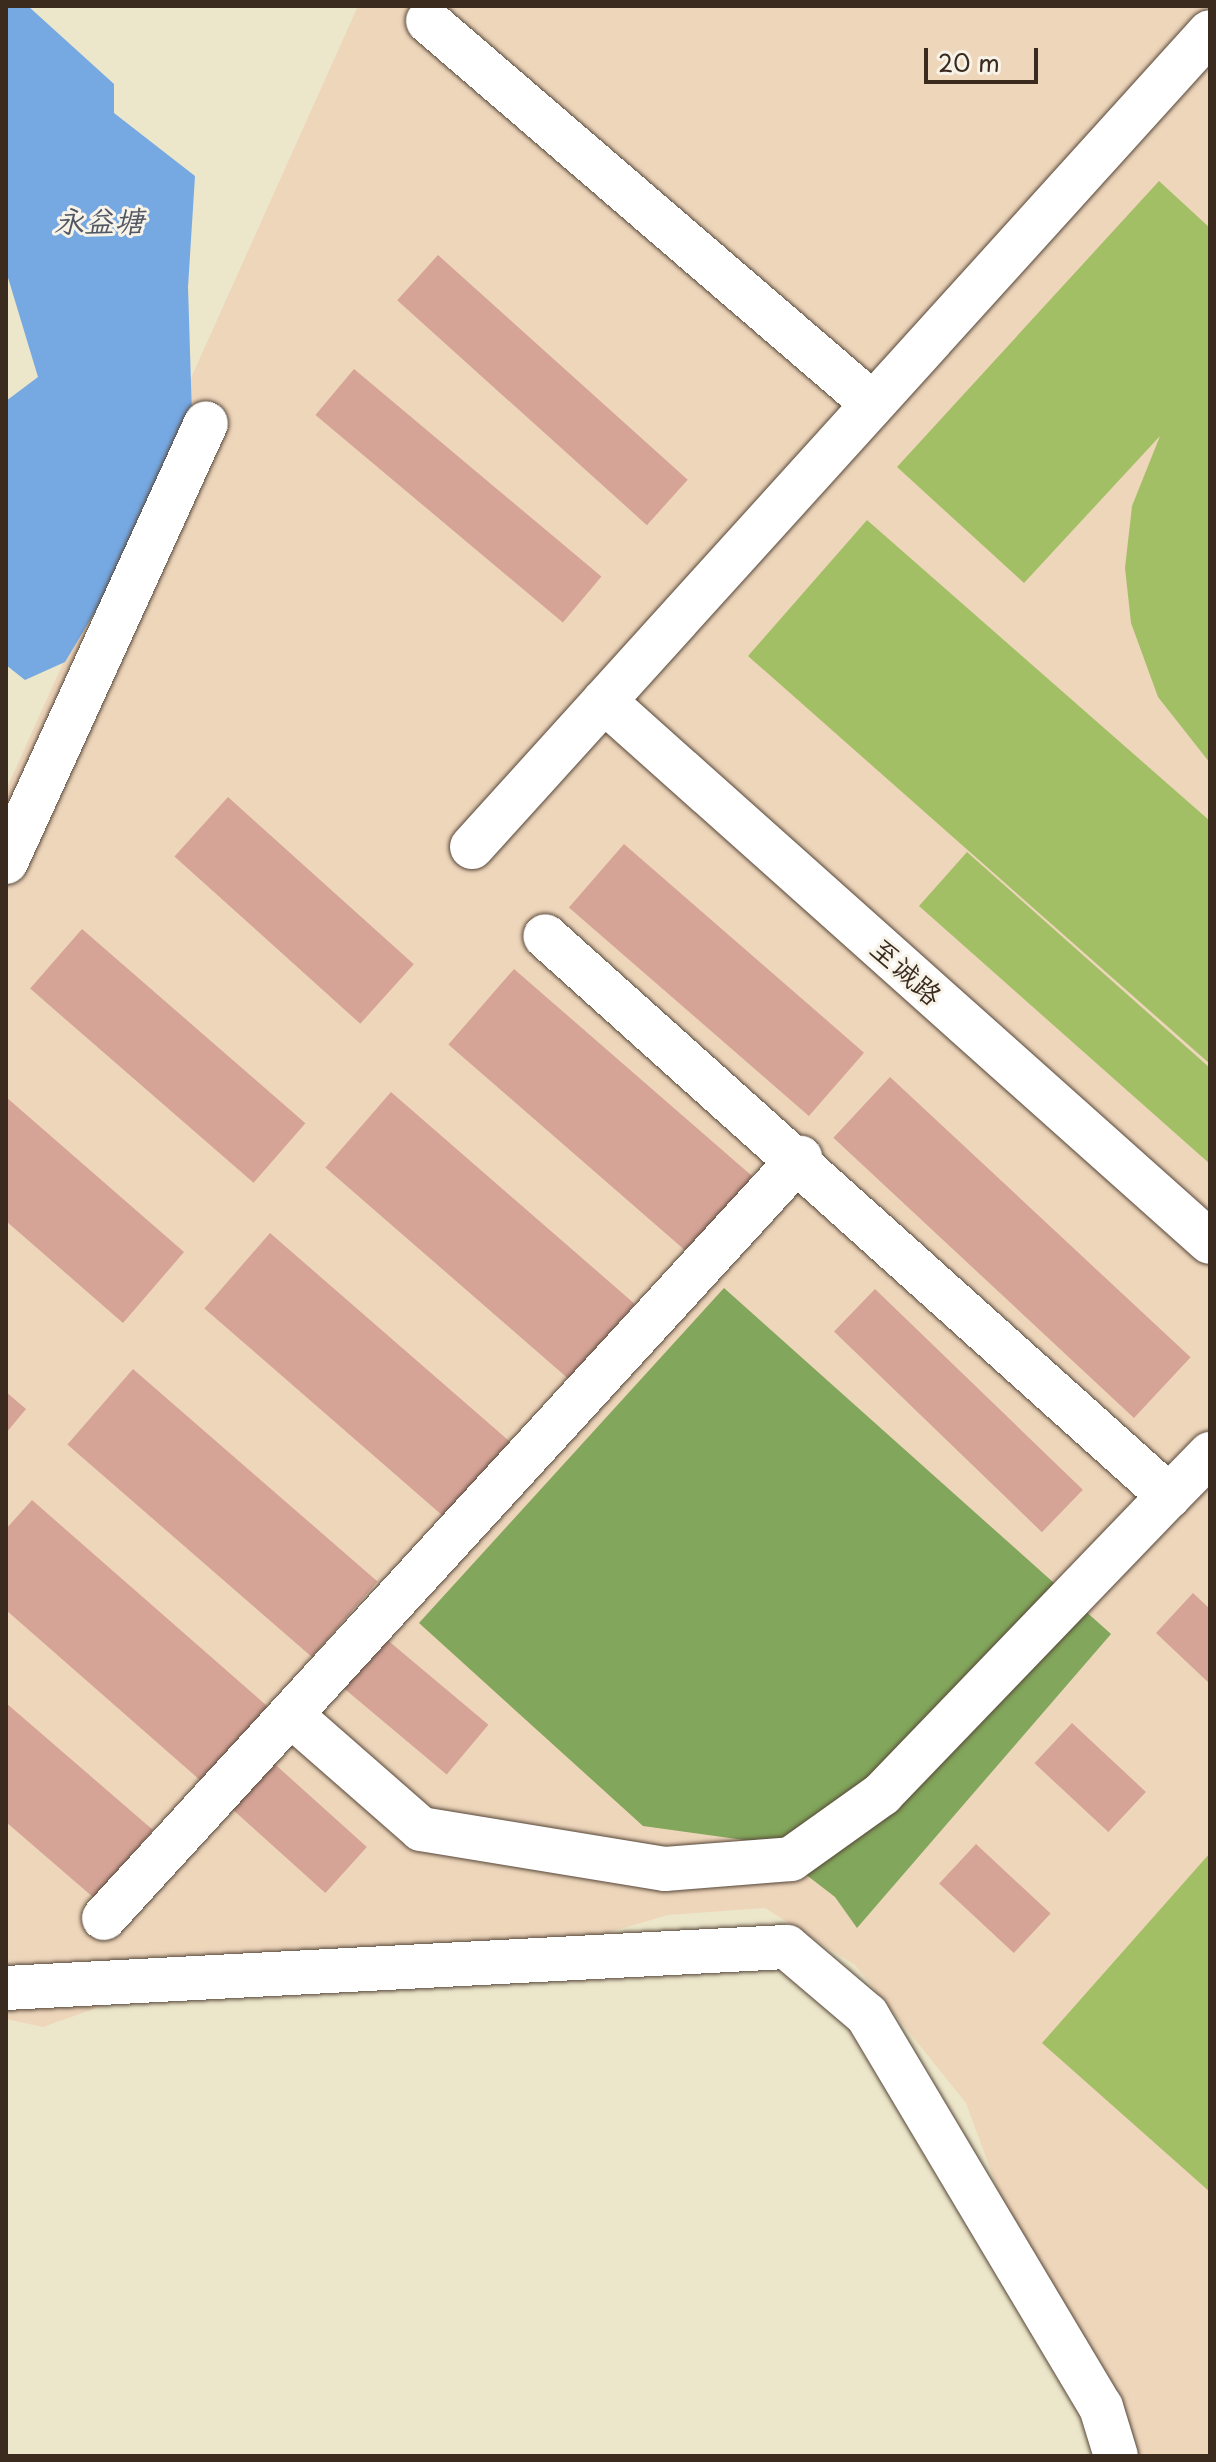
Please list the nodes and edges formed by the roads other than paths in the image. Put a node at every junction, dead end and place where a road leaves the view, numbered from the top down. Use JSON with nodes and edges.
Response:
{"nodes":[{"id":1,"x":428,"y":21,"type":"dead end"},
{"id":2,"x":1210,"y":32,"type":"edge"},
{"id":3,"x":873,"y":404,"type":"junction"},
{"id":4,"x":206,"y":424,"type":"dead end"},
{"id":5,"x":604,"y":701,"type":"junction"},
{"id":6,"x":472,"y":847,"type":"dead end"},
{"id":7,"x":6,"y":862,"type":"edge"},
{"id":8,"x":545,"y":936,"type":"dead end"},
{"id":9,"x":800,"y":1158,"type":"junction"},
{"id":10,"x":1210,"y":1242,"type":"edge"},
{"id":11,"x":1210,"y":1454,"type":"edge"},
{"id":12,"x":1169,"y":1496,"type":"junction"},
{"id":13,"x":291,"y":1715,"type":"junction"},
{"id":14,"x":104,"y":1918,"type":"dead end"},
{"id":15,"x":6,"y":1988,"type":"edge"},
{"id":16,"x":1116,"y":2456,"type":"edge"}],
"edges":[{"from":1,"to":3,"type":"street"},
{"from":2,"to":3,"type":"street"},
{"from":3,"to":5,"type":"street"},
{"from":4,"to":7,"type":"street"},
{"from":5,"to":6,"type":"street"},
{"from":5,"to":10,"type":"street","name":"至诚路"},
{"from":8,"to":9,"type":"street"},
{"from":9,"to":12,"type":"street"},
{"from":9,"to":13,"type":"street"},
{"from":11,"to":12,"type":"street"},
{"from":12,"to":13,"type":"street"},
{"from":13,"to":14,"type":"street"},
{"from":15,"to":16,"type":"street"}]}
